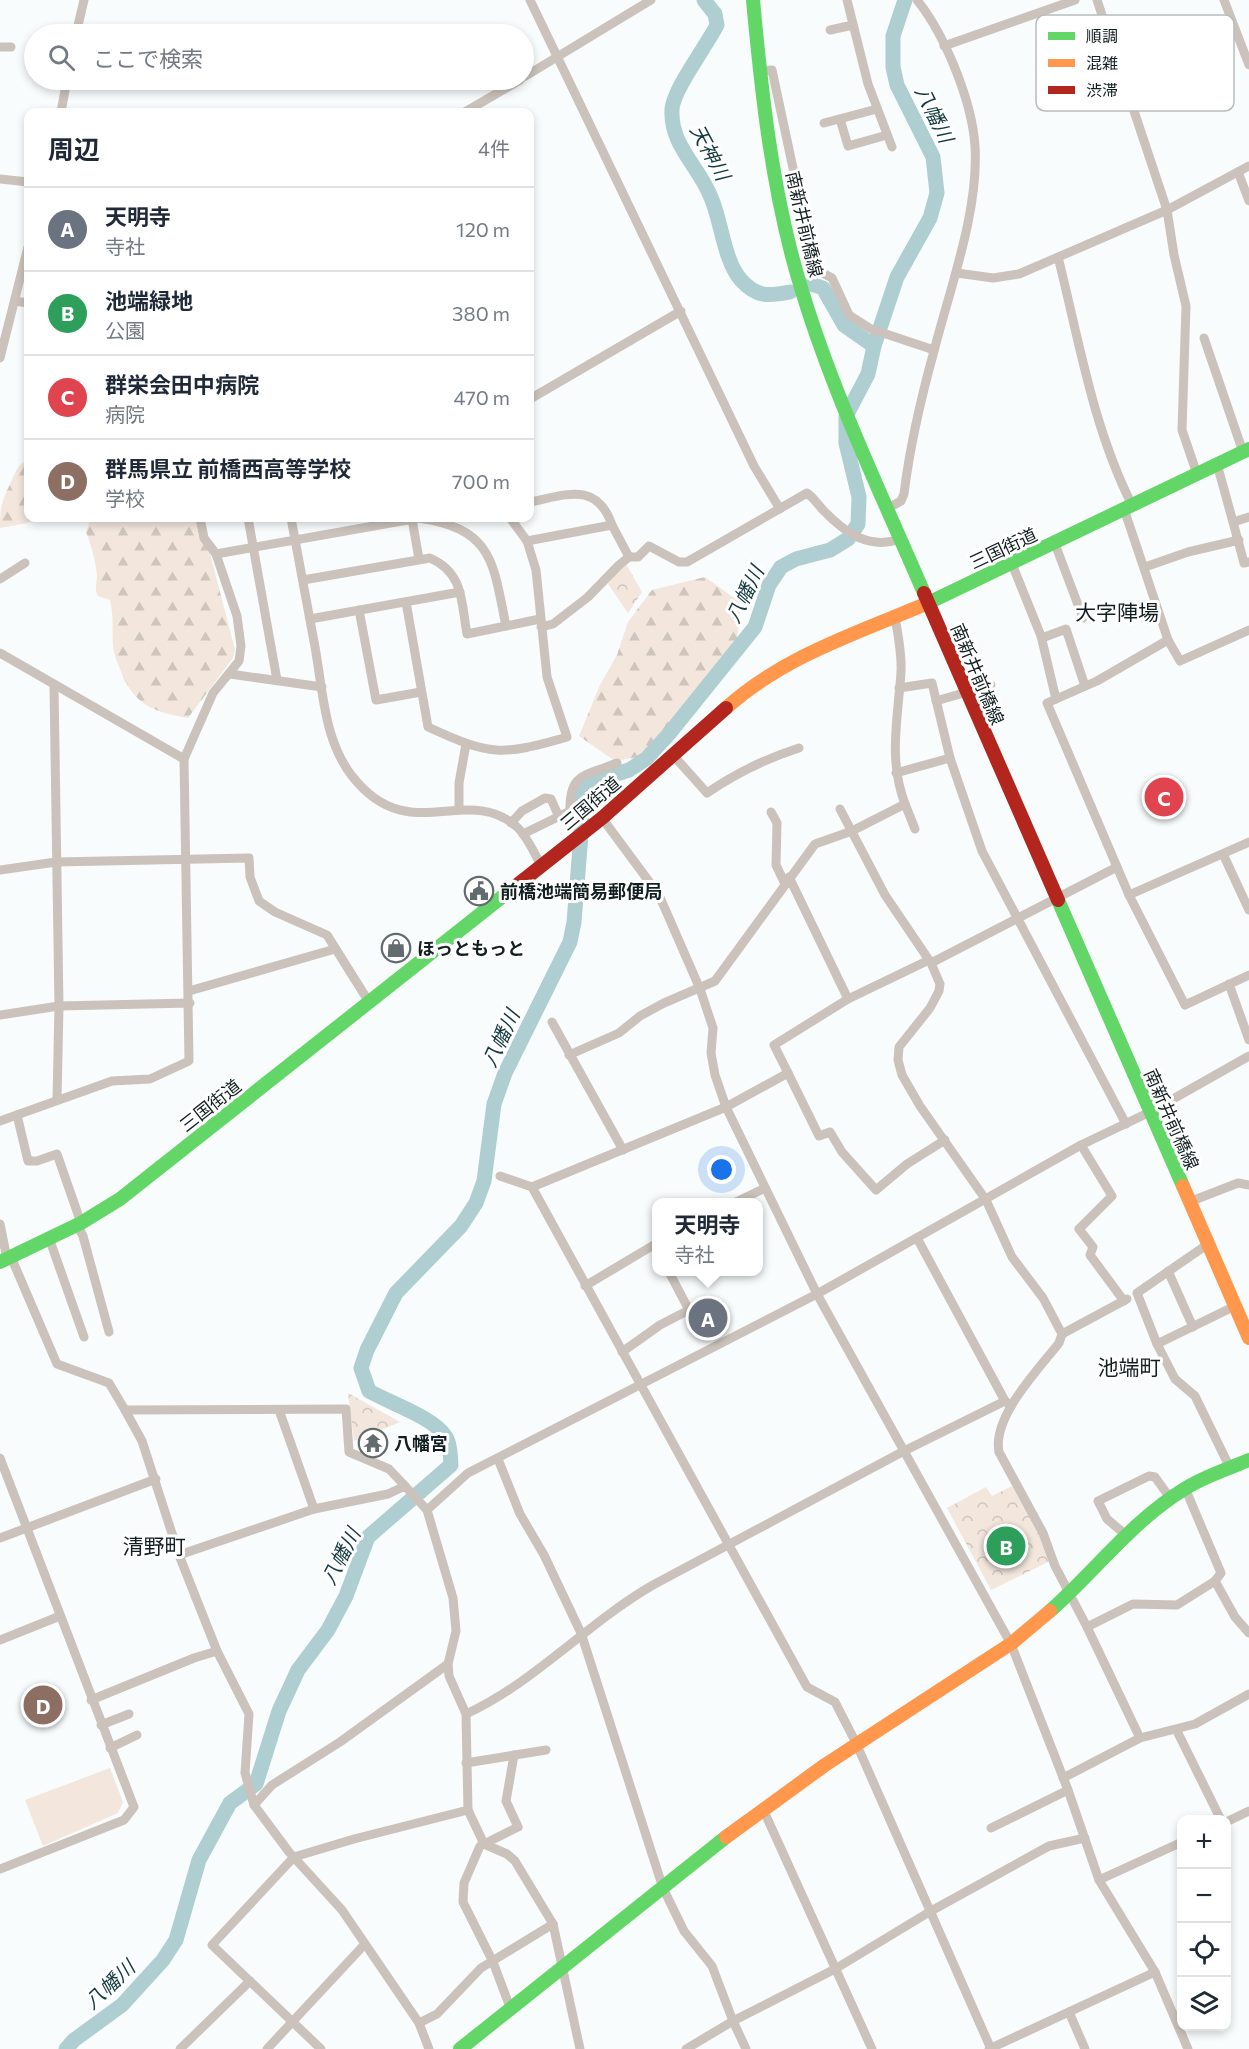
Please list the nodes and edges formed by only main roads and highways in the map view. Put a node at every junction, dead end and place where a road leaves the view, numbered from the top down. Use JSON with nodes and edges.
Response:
{"nodes":[{"id":1,"x":753,"y":0,"type":"edge"},
{"id":2,"x":1246,"y":450,"type":"edge"},
{"id":3,"x":928,"y":603,"type":"junction"},
{"id":4,"x":6,"y":1259,"type":"edge"},
{"id":5,"x":1249,"y":1338,"type":"edge"},
{"id":6,"x":1249,"y":1460,"type":"edge"},
{"id":7,"x":460,"y":2049,"type":"edge"}],
"edges":[{"from":1,"to":3,"type":"main road","name":"南新井前橋線"},
{"from":2,"to":3,"type":"main road","name":"三国街道"},
{"from":3,"to":4,"type":"main road","name":"三国街道"},
{"from":3,"to":5,"type":"main road","name":"南新井前橋線"},
{"from":6,"to":7,"type":"main road"}]}
